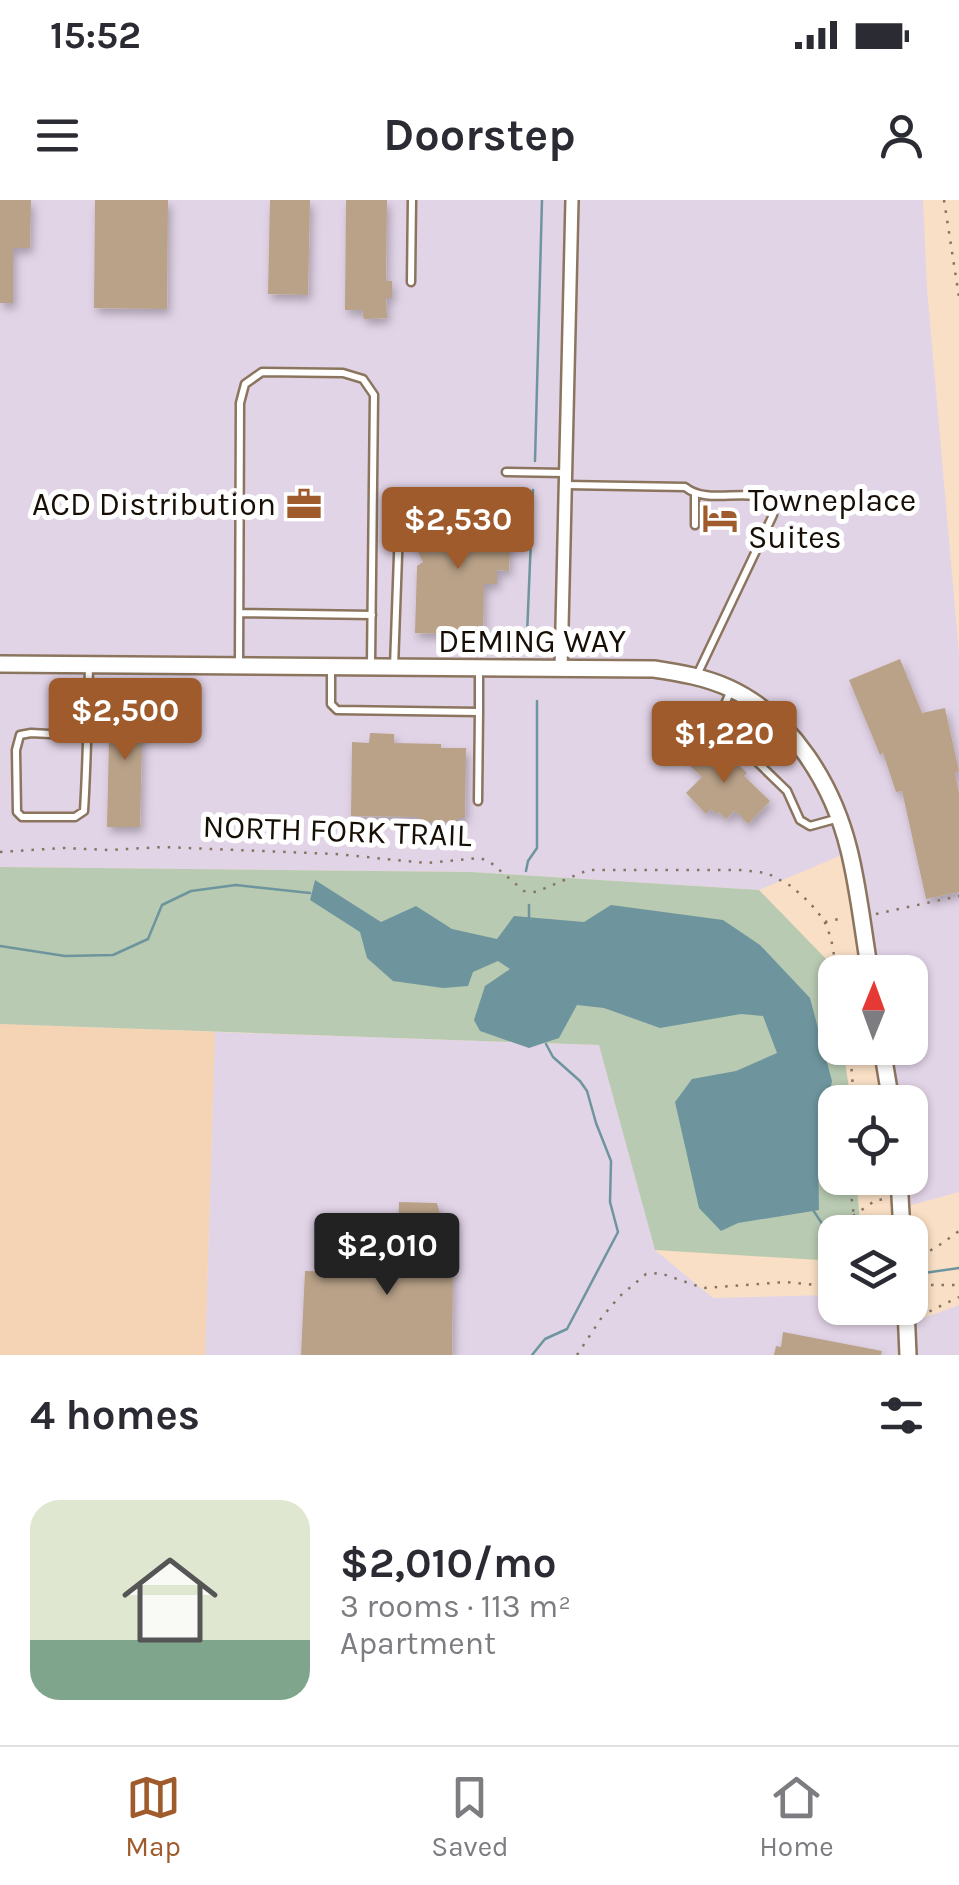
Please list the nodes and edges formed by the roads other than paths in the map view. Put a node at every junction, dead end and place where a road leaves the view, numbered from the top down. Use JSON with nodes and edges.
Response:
{"nodes":[{"id":1,"x":412,"y":200,"type":"edge"},
{"id":2,"x":572,"y":200,"type":"edge"},
{"id":3,"x":410,"y":282,"type":"dead end"},
{"id":4,"x":506,"y":472,"type":"dead end"},
{"id":5,"x":566,"y":479,"type":"junction"},
{"id":6,"x":696,"y":496,"type":"junction"},
{"id":7,"x":400,"y":500,"type":"dead end"},
{"id":8,"x":695,"y":525,"type":"dead end"},
{"id":9,"x":240,"y":613,"type":"junction"},
{"id":10,"x":372,"y":614,"type":"junction"},
{"id":11,"x":0,"y":664,"type":"edge"},
{"id":12,"x":89,"y":665,"type":"junction"},
{"id":13,"x":239,"y":666,"type":"junction"},
{"id":14,"x":331,"y":667,"type":"junction"},
{"id":15,"x":372,"y":668,"type":"junction"},
{"id":16,"x":394,"y":668,"type":"junction"},
{"id":17,"x":479,"y":668,"type":"junction"},
{"id":18,"x":561,"y":669,"type":"junction"},
{"id":19,"x":697,"y":676,"type":"junction"},
{"id":20,"x":732,"y":689,"type":"junction"},
{"id":21,"x":479,"y":712,"type":"junction"},
{"id":22,"x":88,"y":736,"type":"junction"},
{"id":23,"x":478,"y":801,"type":"dead end"},
{"id":24,"x":839,"y":818,"type":"junction"},
{"id":25,"x":867,"y":955,"type":"edge"},
{"id":26,"x":907,"y":1325,"type":"edge"},
{"id":27,"x":908,"y":1355,"type":"edge"}],
"edges":[{"from":1,"to":3,"type":"lane"},
{"from":2,"to":5,"type":"street"},
{"from":4,"to":5,"type":"lane"},
{"from":5,"to":6,"type":"lane"},
{"from":5,"to":18,"type":"street"},
{"from":6,"to":8,"type":"lane"},
{"from":6,"to":19,"type":"lane"},
{"from":7,"to":16,"type":"lane"},
{"from":9,"to":10,"type":"lane"},
{"from":9,"to":10,"type":"lane"},
{"from":9,"to":13,"type":"lane"},
{"from":10,"to":15,"type":"lane"},
{"from":11,"to":12,"type":"street","name":"DEMING WAY"},
{"from":12,"to":13,"type":"street","name":"DEMING WAY"},
{"from":12,"to":22,"type":"lane"},
{"from":13,"to":14,"type":"street","name":"DEMING WAY"},
{"from":14,"to":15,"type":"street","name":"DEMING WAY"},
{"from":14,"to":21,"type":"lane"},
{"from":15,"to":16,"type":"street","name":"DEMING WAY"},
{"from":16,"to":17,"type":"street","name":"DEMING WAY"},
{"from":17,"to":18,"type":"street","name":"DEMING WAY"},
{"from":17,"to":21,"type":"lane"},
{"from":18,"to":19,"type":"street","name":"DEMING WAY"},
{"from":19,"to":20,"type":"street","name":"DEMING WAY"},
{"from":20,"to":24,"type":"street","name":"DEMING WAY"},
{"from":20,"to":24,"type":"lane"},
{"from":21,"to":23,"type":"lane"},
{"from":22,"to":22,"type":"lane"},
{"from":24,"to":25,"type":"street","name":"DEMING WAY"},
{"from":26,"to":27,"type":"street"}]}
